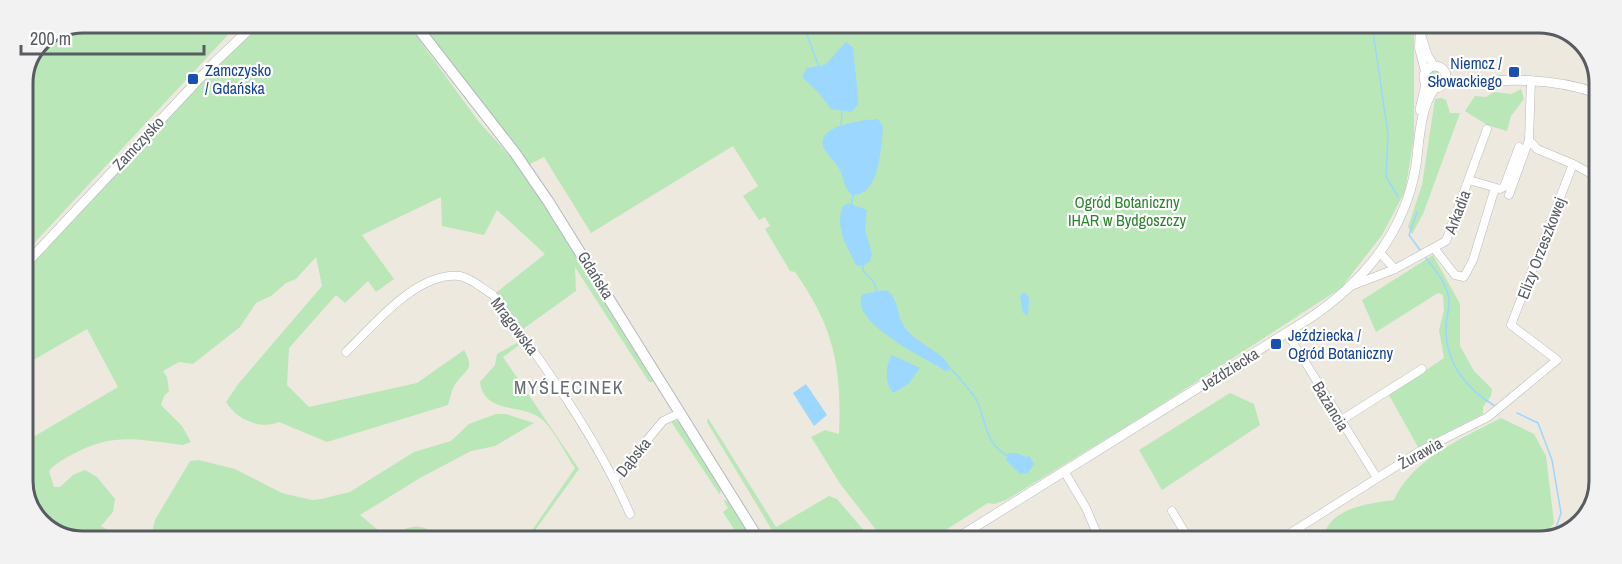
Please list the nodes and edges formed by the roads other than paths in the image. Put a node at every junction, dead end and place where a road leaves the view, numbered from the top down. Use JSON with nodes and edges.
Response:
{"nodes":[{"id":1,"x":245,"y":33,"type":"edge"},
{"id":2,"x":422,"y":33,"type":"edge"},
{"id":3,"x":1420,"y":33,"type":"edge"},
{"id":4,"x":1430,"y":68,"type":"junction"},
{"id":5,"x":1445,"y":79,"type":"junction"},
{"id":6,"x":1531,"y":80,"type":"junction"},
{"id":7,"x":1430,"y":87,"type":"junction"},
{"id":8,"x":1589,"y":91,"type":"edge"},
{"id":9,"x":1487,"y":129,"type":"dead end"},
{"id":10,"x":1529,"y":140,"type":"junction"},
{"id":11,"x":1519,"y":147,"type":"dead end"},
{"id":12,"x":1573,"y":164,"type":"junction"},
{"id":13,"x":1589,"y":173,"type":"edge"},
{"id":14,"x":1469,"y":180,"type":"junction"},
{"id":15,"x":1495,"y":188,"type":"junction"},
{"id":16,"x":1509,"y":195,"type":"dead end"},
{"id":17,"x":1434,"y":248,"type":"junction"},
{"id":18,"x":1380,"y":252,"type":"junction"},
{"id":19,"x":33,"y":256,"type":"edge"},
{"id":20,"x":1395,"y":269,"type":"junction"},
{"id":21,"x":1351,"y":286,"type":"junction"},
{"id":22,"x":1287,"y":333,"type":"junction"},
{"id":23,"x":346,"y":352,"type":"dead end"},
{"id":24,"x":1557,"y":360,"type":"joint"},
{"id":25,"x":1422,"y":369,"type":"dead end"},
{"id":26,"x":680,"y":413,"type":"junction"},
{"id":27,"x":1340,"y":420,"type":"junction"},
{"id":28,"x":1064,"y":471,"type":"junction"},
{"id":29,"x":1377,"y":478,"type":"junction"},
{"id":30,"x":614,"y":480,"type":"junction"},
{"id":31,"x":1172,"y":511,"type":"dead end"},
{"id":32,"x":630,"y":514,"type":"dead end"},
{"id":33,"x":753,"y":531,"type":"edge"},
{"id":34,"x":968,"y":531,"type":"edge"},
{"id":35,"x":1096,"y":531,"type":"edge"},
{"id":36,"x":1184,"y":531,"type":"edge"},
{"id":37,"x":1294,"y":531,"type":"edge"}],
"edges":[{"from":1,"to":19,"type":"street","name":"Zamczysko"},
{"from":2,"to":26,"type":"main road","name":"Gdańska"},
{"from":3,"to":4,"type":"street"},
{"from":4,"to":5,"type":"street"},
{"from":4,"to":7,"type":"street"},
{"from":5,"to":6,"type":"street"},
{"from":5,"to":7,"type":"street"},
{"from":6,"to":8,"type":"street"},
{"from":6,"to":10,"type":"street"},
{"from":7,"to":18,"type":"street","name":"Jeździecka"},
{"from":9,"to":14,"type":"street","name":"Arkadia"},
{"from":10,"to":12,"type":"street"},
{"from":10,"to":16,"type":"street"},
{"from":11,"to":15,"type":"street"},
{"from":12,"to":13,"type":"street"},
{"from":12,"to":24,"type":"street","name":"Elizy Orzeszkowej"},
{"from":14,"to":15,"type":"street"},
{"from":14,"to":17,"type":"street","name":"Arkadia"},
{"from":15,"to":17,"type":"street"},
{"from":17,"to":20,"type":"street","name":"Arkadia"},
{"from":18,"to":20,"type":"street"},
{"from":18,"to":21,"type":"street","name":"Jeździecka"},
{"from":20,"to":21,"type":"street","name":"Arkadia"},
{"from":21,"to":22,"type":"street","name":"Jeździecka"},
{"from":22,"to":27,"type":"street","name":"Bażancia"},
{"from":22,"to":28,"type":"street","name":"Jeździecka"},
{"from":23,"to":30,"type":"street","name":"Mrągowska"},
{"from":24,"to":29,"type":"street","name":"Żurawia"},
{"from":25,"to":27,"type":"street"},
{"from":26,"to":30,"type":"street","name":"Dąbska"},
{"from":26,"to":33,"type":"main road","name":"Gdańska"},
{"from":27,"to":29,"type":"street","name":"Bażancia"},
{"from":28,"to":34,"type":"street","name":"Jeździecka"},
{"from":28,"to":35,"type":"street"},
{"from":29,"to":37,"type":"street","name":"Żurawia"},
{"from":30,"to":32,"type":"street","name":"Dąbska"},
{"from":31,"to":36,"type":"street"}]}
